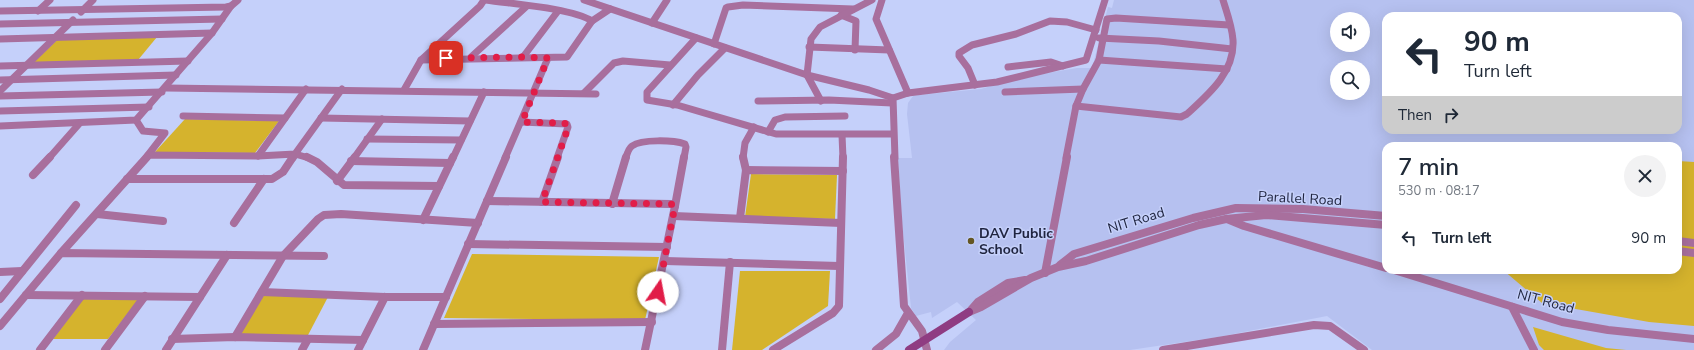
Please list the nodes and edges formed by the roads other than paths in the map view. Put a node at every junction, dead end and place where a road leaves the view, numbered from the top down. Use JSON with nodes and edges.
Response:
{"nodes":[{"id":1,"x":50,"y":0,"type":"edge"},
{"id":2,"x":93,"y":0,"type":"edge"},
{"id":3,"x":238,"y":0,"type":"edge"},
{"id":4,"x":485,"y":0,"type":"edge"},
{"id":5,"x":584,"y":0,"type":"edge"},
{"id":6,"x":666,"y":0,"type":"edge"},
{"id":7,"x":872,"y":0,"type":"edge"},
{"id":8,"x":882,"y":0,"type":"edge"},
{"id":9,"x":1104,"y":0,"type":"edge"},
{"id":10,"x":1223,"y":0,"type":"edge"},
{"id":11,"x":744,"y":2,"type":"edge"},
{"id":12,"x":776,"y":3,"type":"edge"},
{"id":13,"x":231,"y":6,"type":"junction"},
{"id":14,"x":527,"y":6,"type":"junction"},
{"id":15,"x":610,"y":9,"type":"junction"},
{"id":16,"x":853,"y":9,"type":"junction"},
{"id":17,"x":83,"y":10,"type":"junction"},
{"id":18,"x":0,"y":11,"type":"edge"},
{"id":19,"x":38,"y":11,"type":"junction"},
{"id":20,"x":558,"y":12,"type":"junction"},
{"id":21,"x":841,"y":15,"type":"junction"},
{"id":22,"x":222,"y":19,"type":"junction"},
{"id":23,"x":592,"y":21,"type":"junction"},
{"id":24,"x":71,"y":22,"type":"junction"},
{"id":25,"x":652,"y":22,"type":"junction"},
{"id":26,"x":0,"y":24,"type":"edge"},
{"id":27,"x":1229,"y":25,"type":"junction"},
{"id":28,"x":1096,"y":30,"type":"junction"},
{"id":29,"x":212,"y":33,"type":"junction"},
{"id":30,"x":55,"y":37,"type":"junction"},
{"id":31,"x":696,"y":38,"type":"junction"},
{"id":32,"x":1094,"y":38,"type":"junction"},
{"id":33,"x":1103,"y":38,"type":"junction"},
{"id":34,"x":0,"y":39,"type":"edge"},
{"id":35,"x":714,"y":44,"type":"junction"},
{"id":36,"x":809,"y":47,"type":"junction"},
{"id":37,"x":725,"y":48,"type":"junction"},
{"id":38,"x":1232,"y":49,"type":"junction"},
{"id":39,"x":855,"y":50,"type":"junction"},
{"id":40,"x":889,"y":50,"type":"junction"},
{"id":41,"x":471,"y":57,"type":"junction"},
{"id":42,"x":523,"y":57,"type":"junction"},
{"id":43,"x":548,"y":58,"type":"junction"},
{"id":44,"x":421,"y":60,"type":"junction"},
{"id":45,"x":1099,"y":60,"type":"junction"},
{"id":46,"x":188,"y":61,"type":"junction"},
{"id":47,"x":670,"y":65,"type":"junction"},
{"id":48,"x":0,"y":66,"type":"edge"},
{"id":49,"x":26,"y":66,"type":"junction"},
{"id":50,"x":1064,"y":66,"type":"junction"},
{"id":51,"x":1008,"y":67,"type":"dead end"},
{"id":52,"x":1227,"y":69,"type":"junction"},
{"id":53,"x":176,"y":75,"type":"junction"},
{"id":54,"x":807,"y":75,"type":"junction"},
{"id":55,"x":0,"y":80,"type":"edge"},
{"id":56,"x":12,"y":80,"type":"junction"},
{"id":57,"x":974,"y":85,"type":"junction"},
{"id":58,"x":306,"y":89,"type":"junction"},
{"id":59,"x":342,"y":89,"type":"junction"},
{"id":60,"x":1083,"y":89,"type":"junction"},
{"id":61,"x":164,"y":90,"type":"junction"},
{"id":62,"x":404,"y":90,"type":"junction"},
{"id":63,"x":0,"y":91,"type":"edge"},
{"id":64,"x":484,"y":92,"type":"junction"},
{"id":65,"x":1005,"y":92,"type":"dead end"},
{"id":66,"x":535,"y":93,"type":"junction"},
{"id":67,"x":584,"y":93,"type":"junction"},
{"id":68,"x":908,"y":93,"type":"junction"},
{"id":69,"x":596,"y":94,"type":"dead end"},
{"id":70,"x":0,"y":96,"type":"edge"},
{"id":71,"x":821,"y":100,"type":"junction"},
{"id":72,"x":892,"y":100,"type":"junction"},
{"id":73,"x":758,"y":101,"type":"dead end"},
{"id":74,"x":673,"y":105,"type":"junction"},
{"id":75,"x":1076,"y":106,"type":"junction"},
{"id":76,"x":149,"y":107,"type":"junction"},
{"id":77,"x":0,"y":111,"type":"edge"},
{"id":78,"x":183,"y":116,"type":"dead end"},
{"id":79,"x":845,"y":116,"type":"dead end"},
{"id":80,"x":285,"y":118,"type":"junction"},
{"id":81,"x":322,"y":118,"type":"junction"},
{"id":82,"x":382,"y":119,"type":"junction"},
{"id":83,"x":136,"y":120,"type":"junction"},
{"id":84,"x":470,"y":120,"type":"junction"},
{"id":85,"x":522,"y":122,"type":"junction"},
{"id":86,"x":79,"y":124,"type":"junction"},
{"id":87,"x":0,"y":126,"type":"edge"},
{"id":88,"x":754,"y":128,"type":"junction"},
{"id":89,"x":768,"y":132,"type":"junction"},
{"id":90,"x":893,"y":134,"type":"junction"},
{"id":91,"x":842,"y":135,"type":"junction"},
{"id":92,"x":367,"y":139,"type":"junction"},
{"id":93,"x":461,"y":140,"type":"junction"},
{"id":94,"x":148,"y":154,"type":"junction"},
{"id":95,"x":295,"y":154,"type":"junction"},
{"id":96,"x":258,"y":156,"type":"junction"},
{"id":97,"x":351,"y":161,"type":"junction"},
{"id":98,"x":450,"y":163,"type":"junction"},
{"id":99,"x":746,"y":170,"type":"junction"},
{"id":100,"x":843,"y":171,"type":"junction"},
{"id":101,"x":33,"y":175,"type":"dead end"},
{"id":102,"x":127,"y":179,"type":"junction"},
{"id":103,"x":264,"y":179,"type":"junction"},
{"id":104,"x":337,"y":181,"type":"junction"},
{"id":105,"x":439,"y":186,"type":"junction"},
{"id":106,"x":487,"y":201,"type":"junction"},
{"id":107,"x":542,"y":202,"type":"junction"},
{"id":108,"x":612,"y":204,"type":"junction"},
{"id":109,"x":76,"y":205,"type":"dead end"},
{"id":110,"x":675,"y":206,"type":"junction"},
{"id":111,"x":99,"y":212,"type":"junction"},
{"id":112,"x":1214,"y":213,"type":"junction"},
{"id":113,"x":674,"y":216,"type":"junction"},
{"id":114,"x":1382,"y":216,"type":"edge"},
{"id":115,"x":740,"y":218,"type":"junction"},
{"id":116,"x":1226,"y":219,"type":"junction"},
{"id":117,"x":163,"y":220,"type":"dead end"},
{"id":118,"x":423,"y":220,"type":"junction"},
{"id":119,"x":234,"y":223,"type":"dead end"},
{"id":120,"x":478,"y":223,"type":"junction"},
{"id":121,"x":841,"y":223,"type":"junction"},
{"id":122,"x":1382,"y":225,"type":"edge"},
{"id":123,"x":1682,"y":242,"type":"edge"},
{"id":124,"x":1694,"y":243,"type":"edge"},
{"id":125,"x":468,"y":244,"type":"junction"},
{"id":126,"x":667,"y":247,"type":"junction"},
{"id":127,"x":1682,"y":251,"type":"edge"},
{"id":128,"x":1694,"y":252,"type":"edge"},
{"id":129,"x":61,"y":253,"type":"junction"},
{"id":130,"x":228,"y":255,"type":"junction"},
{"id":131,"x":283,"y":256,"type":"junction"},
{"id":132,"x":324,"y":256,"type":"dead end"},
{"id":133,"x":665,"y":261,"type":"junction"},
{"id":134,"x":730,"y":262,"type":"junction"},
{"id":135,"x":839,"y":266,"type":"junction"},
{"id":136,"x":1058,"y":267,"type":"junction"},
{"id":137,"x":1382,"y":267,"type":"edge"},
{"id":138,"x":22,"y":271,"type":"junction"},
{"id":139,"x":0,"y":272,"type":"edge"},
{"id":140,"x":1044,"y":273,"type":"junction"},
{"id":141,"x":1407,"y":274,"type":"edge"},
{"id":142,"x":262,"y":292,"type":"junction"},
{"id":143,"x":26,"y":294,"type":"junction"},
{"id":144,"x":82,"y":295,"type":"junction"},
{"id":145,"x":145,"y":296,"type":"junction"},
{"id":146,"x":200,"y":297,"type":"junction"},
{"id":147,"x":385,"y":297,"type":"junction"},
{"id":148,"x":446,"y":297,"type":"junction"},
{"id":149,"x":0,"y":298,"type":"edge"},
{"id":150,"x":1512,"y":306,"type":"junction"},
{"id":151,"x":969,"y":312,"type":"joint"},
{"id":152,"x":908,"y":313,"type":"junction"},
{"id":153,"x":652,"y":322,"type":"junction"},
{"id":154,"x":434,"y":324,"type":"junction"},
{"id":155,"x":0,"y":326,"type":"edge"},
{"id":156,"x":235,"y":337,"type":"junction"},
{"id":157,"x":926,"y":338,"type":"junction"},
{"id":158,"x":1694,"y":339,"type":"edge"},
{"id":159,"x":172,"y":340,"type":"junction"},
{"id":160,"x":308,"y":340,"type":"junction"},
{"id":161,"x":363,"y":340,"type":"junction"},
{"id":162,"x":1183,"y":349,"type":"edge"},
{"id":163,"x":40,"y":350,"type":"edge"},
{"id":164,"x":105,"y":350,"type":"edge"},
{"id":165,"x":166,"y":350,"type":"edge"},
{"id":166,"x":302,"y":350,"type":"edge"},
{"id":167,"x":358,"y":350,"type":"edge"},
{"id":168,"x":422,"y":350,"type":"edge"},
{"id":169,"x":645,"y":350,"type":"edge"},
{"id":170,"x":722,"y":350,"type":"edge"},
{"id":171,"x":773,"y":350,"type":"edge"},
{"id":172,"x":876,"y":350,"type":"edge"},
{"id":173,"x":909,"y":350,"type":"edge"},
{"id":174,"x":927,"y":350,"type":"edge"},
{"id":175,"x":1163,"y":350,"type":"edge"},
{"id":176,"x":1364,"y":350,"type":"edge"},
{"id":177,"x":1534,"y":350,"type":"edge"}],
"edges":[{"from":1,"to":19,"type":"street"},
{"from":2,"to":17,"type":"street"},
{"from":3,"to":13,"type":"street"},
{"from":4,"to":14,"type":"street"},
{"from":4,"to":44,"type":"street"},
{"from":5,"to":15,"type":"street"},
{"from":6,"to":25,"type":"street"},
{"from":7,"to":16,"type":"street"},
{"from":8,"to":40,"type":"street"},
{"from":9,"to":28,"type":"street"},
{"from":10,"to":27,"type":"street"},
{"from":11,"to":12,"type":"street"},
{"from":11,"to":35,"type":"street"},
{"from":12,"to":16,"type":"street"},
{"from":13,"to":17,"type":"street"},
{"from":13,"to":22,"type":"street"},
{"from":14,"to":20,"type":"street"},
{"from":14,"to":41,"type":"street"},
{"from":15,"to":23,"type":"street"},
{"from":15,"to":25,"type":"street"},
{"from":16,"to":21,"type":"street"},
{"from":17,"to":19,"type":"street"},
{"from":17,"to":24,"type":"street"},
{"from":18,"to":19,"type":"street"},
{"from":20,"to":23,"type":"street"},
{"from":20,"to":42,"type":"street"},
{"from":21,"to":36,"type":"street"},
{"from":21,"to":39,"type":"street"},
{"from":22,"to":24,"type":"street"},
{"from":22,"to":29,"type":"street"},
{"from":23,"to":43,"type":"street"},
{"from":24,"to":26,"type":"street"},
{"from":24,"to":30,"type":"street"},
{"from":25,"to":31,"type":"street"},
{"from":27,"to":33,"type":"street"},
{"from":27,"to":38,"type":"street"},
{"from":28,"to":32,"type":"street"},
{"from":28,"to":57,"type":"street"},
{"from":29,"to":30,"type":"street"},
{"from":29,"to":46,"type":"street"},
{"from":30,"to":34,"type":"street"},
{"from":30,"to":49,"type":"street"},
{"from":31,"to":35,"type":"street"},
{"from":31,"to":47,"type":"street"},
{"from":32,"to":33,"type":"street"},
{"from":32,"to":50,"type":"street"},
{"from":33,"to":38,"type":"street"},
{"from":33,"to":45,"type":"street"},
{"from":35,"to":37,"type":"street"},
{"from":36,"to":39,"type":"street"},
{"from":36,"to":54,"type":"street"},
{"from":37,"to":54,"type":"street"},
{"from":37,"to":74,"type":"street"},
{"from":38,"to":52,"type":"street"},
{"from":39,"to":40,"type":"street"},
{"from":40,"to":68,"type":"street"},
{"from":41,"to":42,"type":"street"},
{"from":41,"to":44,"type":"street"},
{"from":42,"to":43,"type":"street"},
{"from":43,"to":66,"type":"street"},
{"from":44,"to":62,"type":"street"},
{"from":45,"to":52,"type":"street"},
{"from":45,"to":60,"type":"street"},
{"from":46,"to":49,"type":"street"},
{"from":46,"to":53,"type":"street"},
{"from":47,"to":67,"type":"street"},
{"from":47,"to":74,"type":"street"},
{"from":48,"to":49,"type":"street"},
{"from":49,"to":56,"type":"street"},
{"from":50,"to":51,"type":"street"},
{"from":50,"to":57,"type":"street"},
{"from":52,"to":75,"type":"street"},
{"from":53,"to":56,"type":"street"},
{"from":53,"to":61,"type":"street"},
{"from":54,"to":71,"type":"street"},
{"from":54,"to":72,"type":"street"},
{"from":55,"to":56,"type":"street"},
{"from":56,"to":63,"type":"street"},
{"from":57,"to":68,"type":"street"},
{"from":58,"to":59,"type":"street"},
{"from":58,"to":61,"type":"street"},
{"from":58,"to":80,"type":"street"},
{"from":59,"to":62,"type":"street"},
{"from":59,"to":81,"type":"street"},
{"from":60,"to":65,"type":"street"},
{"from":60,"to":75,"type":"street"},
{"from":61,"to":70,"type":"street"},
{"from":61,"to":76,"type":"street"},
{"from":62,"to":64,"type":"street"},
{"from":64,"to":66,"type":"street"},
{"from":64,"to":84,"type":"street"},
{"from":66,"to":67,"type":"street"},
{"from":66,"to":85,"type":"street"},
{"from":67,"to":69,"type":"street"},
{"from":68,"to":72,"type":"street"},
{"from":71,"to":72,"type":"street"},
{"from":71,"to":73,"type":"street"},
{"from":72,"to":90,"type":"street"},
{"from":74,"to":88,"type":"street"},
{"from":75,"to":140,"type":"street"},
{"from":76,"to":77,"type":"street"},
{"from":76,"to":83,"type":"street"},
{"from":78,"to":80,"type":"street"},
{"from":79,"to":89,"type":"street"},
{"from":80,"to":96,"type":"street"},
{"from":81,"to":82,"type":"street"},
{"from":81,"to":95,"type":"street"},
{"from":82,"to":84,"type":"street"},
{"from":82,"to":92,"type":"street"},
{"from":83,"to":86,"type":"street"},
{"from":83,"to":94,"type":"street"},
{"from":84,"to":93,"type":"street"},
{"from":85,"to":106,"type":"street"},
{"from":85,"to":107,"type":"street"},
{"from":86,"to":87,"type":"street"},
{"from":86,"to":101,"type":"street"},
{"from":88,"to":89,"type":"street"},
{"from":88,"to":99,"type":"street"},
{"from":89,"to":91,"type":"street"},
{"from":90,"to":91,"type":"street"},
{"from":90,"to":152,"type":"street"},
{"from":91,"to":100,"type":"street"},
{"from":92,"to":93,"type":"street"},
{"from":92,"to":97,"type":"street"},
{"from":93,"to":98,"type":"street"},
{"from":94,"to":96,"type":"street"},
{"from":94,"to":102,"type":"street"},
{"from":95,"to":96,"type":"street"},
{"from":95,"to":103,"type":"street"},
{"from":95,"to":104,"type":"street"},
{"from":97,"to":98,"type":"street"},
{"from":97,"to":104,"type":"street"},
{"from":98,"to":105,"type":"street"},
{"from":99,"to":100,"type":"street"},
{"from":99,"to":115,"type":"street"},
{"from":100,"to":121,"type":"street"},
{"from":102,"to":103,"type":"street"},
{"from":102,"to":111,"type":"street"},
{"from":103,"to":119,"type":"street"},
{"from":104,"to":105,"type":"street"},
{"from":105,"to":118,"type":"street"},
{"from":106,"to":107,"type":"street"},
{"from":106,"to":120,"type":"street"},
{"from":107,"to":108,"type":"street"},
{"from":108,"to":110,"type":"street"},
{"from":108,"to":110,"type":"street"},
{"from":109,"to":138,"type":"street"},
{"from":110,"to":113,"type":"street"},
{"from":111,"to":117,"type":"street"},
{"from":111,"to":129,"type":"street"},
{"from":112,"to":114,"type":"street","name":"Parallel Road"},
{"from":112,"to":116,"type":"street"},
{"from":112,"to":136,"type":"street","name":"NIT Road"},
{"from":113,"to":115,"type":"street"},
{"from":113,"to":126,"type":"street"},
{"from":115,"to":121,"type":"street"},
{"from":116,"to":122,"type":"street","name":"Parallel Road"},
{"from":116,"to":136,"type":"street","name":"NIT Road"},
{"from":116,"to":137,"type":"street"},
{"from":118,"to":120,"type":"street"},
{"from":118,"to":131,"type":"street"},
{"from":120,"to":125,"type":"street"},
{"from":121,"to":135,"type":"street"},
{"from":123,"to":124,"type":"street"},
{"from":125,"to":126,"type":"street"},
{"from":125,"to":148,"type":"street"},
{"from":126,"to":133,"type":"street"},
{"from":127,"to":128,"type":"street"},
{"from":129,"to":130,"type":"street"},
{"from":129,"to":143,"type":"street"},
{"from":130,"to":131,"type":"street"},
{"from":130,"to":146,"type":"street"},
{"from":131,"to":132,"type":"street"},
{"from":131,"to":142,"type":"street"},
{"from":133,"to":134,"type":"street"},
{"from":133,"to":153,"type":"street"},
{"from":134,"to":135,"type":"street"},
{"from":134,"to":170,"type":"street"},
{"from":135,"to":171,"type":"street"},
{"from":136,"to":140,"type":"street","name":"NIT Road"},
{"from":138,"to":139,"type":"street"},
{"from":138,"to":149,"type":"street"},
{"from":140,"to":151,"type":"street","name":"NIT Road"},
{"from":141,"to":150,"type":"street","name":"NIT Road"},
{"from":142,"to":147,"type":"street"},
{"from":142,"to":156,"type":"street"},
{"from":143,"to":144,"type":"street"},
{"from":143,"to":155,"type":"street"},
{"from":144,"to":145,"type":"street"},
{"from":144,"to":163,"type":"street"},
{"from":145,"to":146,"type":"street"},
{"from":145,"to":164,"type":"street"},
{"from":146,"to":159,"type":"street"},
{"from":147,"to":148,"type":"street"},
{"from":147,"to":161,"type":"street"},
{"from":148,"to":154,"type":"street"},
{"from":150,"to":158,"type":"street","name":"NIT Road"},
{"from":150,"to":177,"type":"street"},
{"from":151,"to":157,"type":"main road","name":"NIT Road"},
{"from":152,"to":157,"type":"street"},
{"from":152,"to":172,"type":"street"},
{"from":153,"to":154,"type":"street"},
{"from":153,"to":169,"type":"street"},
{"from":154,"to":168,"type":"street"},
{"from":156,"to":159,"type":"street"},
{"from":156,"to":160,"type":"street"},
{"from":157,"to":173,"type":"main road","name":"NIT Road"},
{"from":157,"to":174,"type":"street"},
{"from":159,"to":165,"type":"street"},
{"from":160,"to":161,"type":"street"},
{"from":160,"to":166,"type":"street"},
{"from":161,"to":167,"type":"street"},
{"from":162,"to":175,"type":"street"},
{"from":162,"to":176,"type":"street"}]}
